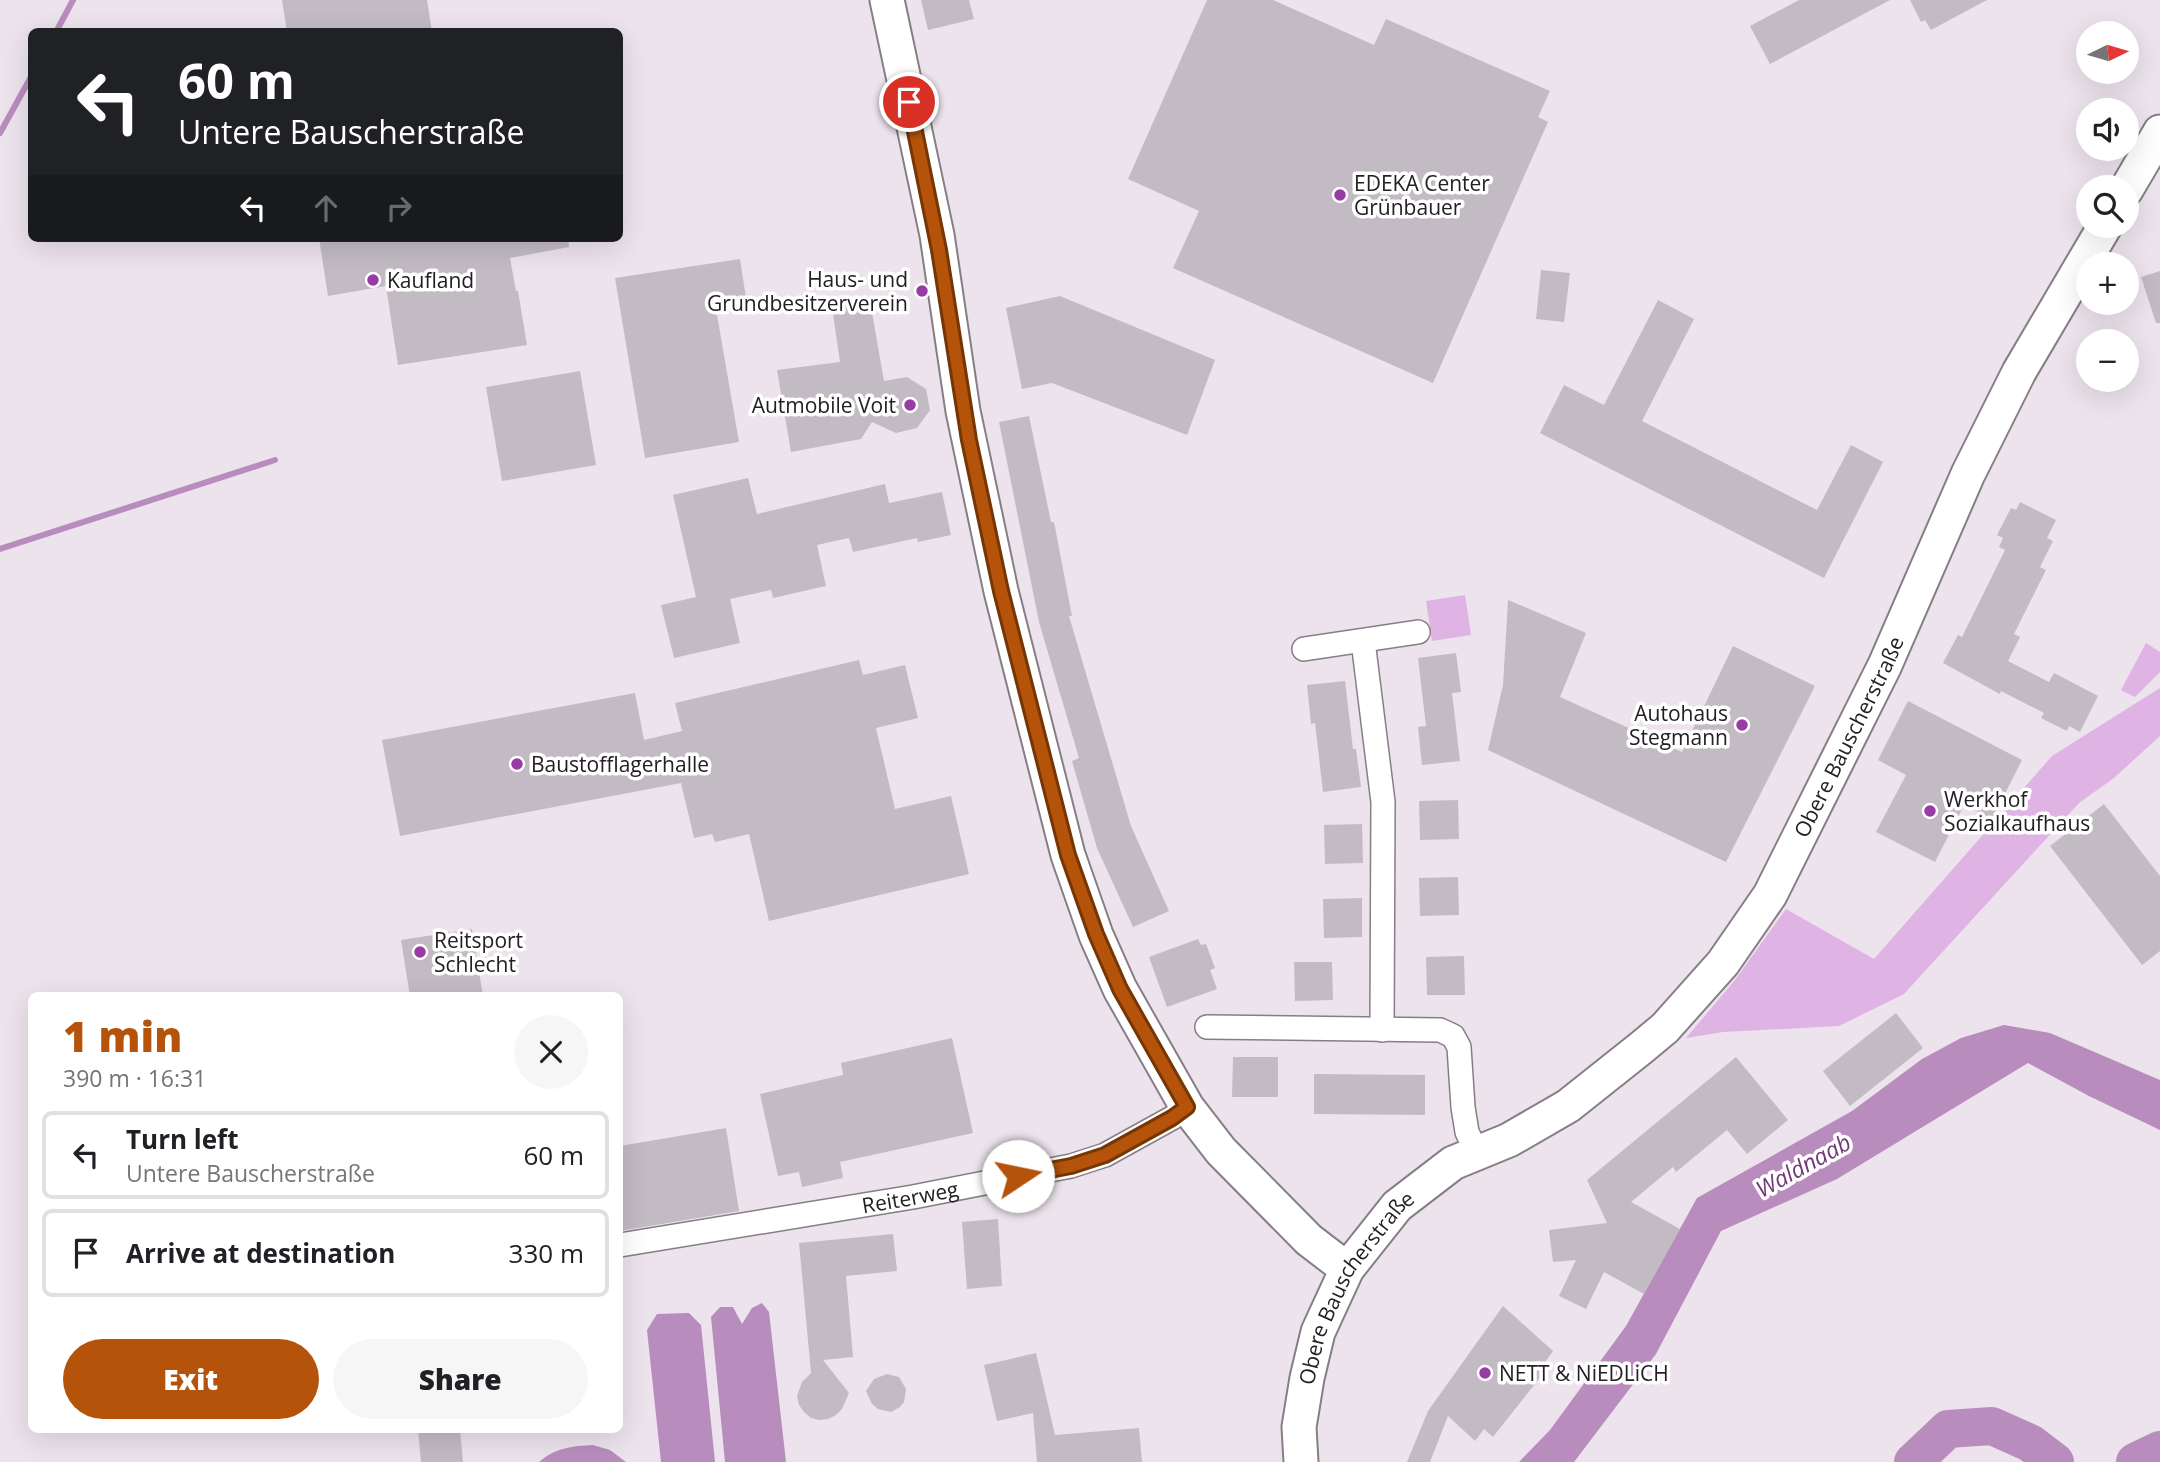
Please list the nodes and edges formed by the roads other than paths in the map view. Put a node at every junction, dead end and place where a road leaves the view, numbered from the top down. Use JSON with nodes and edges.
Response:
{"nodes":[{"id":1,"x":887,"y":0,"type":"edge"},
{"id":2,"x":2160,"y":132,"type":"edge"},
{"id":3,"x":2135,"y":175,"type":"edge"},
{"id":4,"x":2098,"y":238,"type":"edge"},
{"id":5,"x":1418,"y":632,"type":"dead end"},
{"id":6,"x":1363,"y":641,"type":"junction"},
{"id":7,"x":1304,"y":649,"type":"dead end"},
{"id":8,"x":1207,"y":1027,"type":"dead end"},
{"id":9,"x":1382,"y":1030,"type":"junction"},
{"id":10,"x":1187,"y":1107,"type":"junction"},
{"id":11,"x":1477,"y":1153,"type":"junction"},
{"id":12,"x":623,"y":1245,"type":"edge"},
{"id":13,"x":1347,"y":1269,"type":"junction"},
{"id":14,"x":1301,"y":1462,"type":"edge"}],
"edges":[{"from":1,"to":10,"type":"street"},
{"from":2,"to":3,"type":"street"},
{"from":4,"to":11,"type":"street","name":"Obere Bauscherstraße"},
{"from":5,"to":6,"type":"street"},
{"from":6,"to":7,"type":"street"},
{"from":6,"to":9,"type":"street"},
{"from":8,"to":9,"type":"street"},
{"from":9,"to":11,"type":"street"},
{"from":10,"to":12,"type":"street","name":"Reiterweg"},
{"from":10,"to":13,"type":"street"},
{"from":11,"to":13,"type":"street","name":"Obere Bauscherstraße"},
{"from":13,"to":14,"type":"street","name":"Obere Bauscherstraße"}]}
